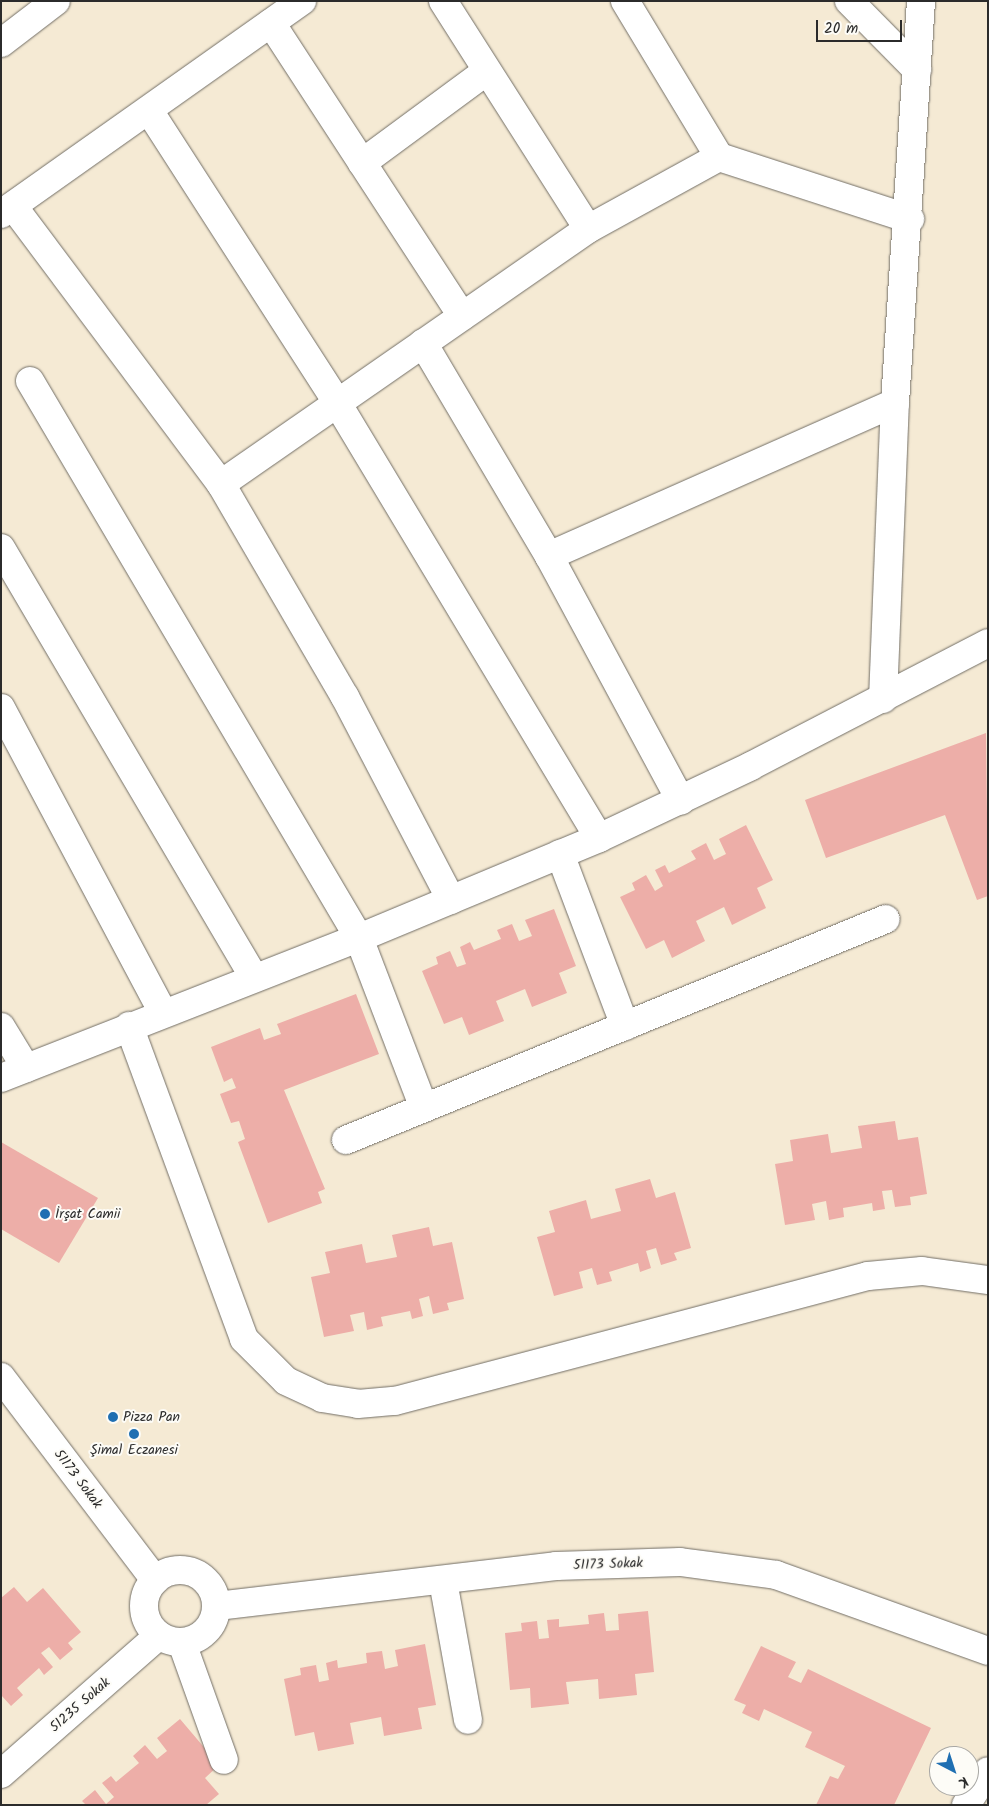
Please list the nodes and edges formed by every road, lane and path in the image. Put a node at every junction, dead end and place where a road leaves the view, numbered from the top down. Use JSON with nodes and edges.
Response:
{"nodes":[{"id":1,"x":56,"y":1,"type":"edge"},
{"id":2,"x":302,"y":1,"type":"edge"},
{"id":3,"x":443,"y":1,"type":"edge"},
{"id":4,"x":625,"y":1,"type":"edge"},
{"id":5,"x":849,"y":1,"type":"edge"},
{"id":6,"x":921,"y":1,"type":"edge"},
{"id":7,"x":271,"y":23,"type":"junction"},
{"id":8,"x":1,"y":43,"type":"edge"},
{"id":9,"x":918,"y":70,"type":"junction"},
{"id":10,"x":487,"y":71,"type":"junction"},
{"id":11,"x":150,"y":112,"type":"junction"},
{"id":12,"x":719,"y":157,"type":"junction"},
{"id":13,"x":362,"y":163,"type":"junction"},
{"id":14,"x":7,"y":210,"type":"edge"},
{"id":15,"x":910,"y":219,"type":"junction"},
{"id":16,"x":588,"y":229,"type":"junction"},
{"id":17,"x":462,"y":316,"type":"junction"},
{"id":18,"x":423,"y":343,"type":"junction"},
{"id":19,"x":30,"y":381,"type":"dead end"},
{"id":20,"x":336,"y":401,"type":"junction"},
{"id":21,"x":895,"y":403,"type":"junction"},
{"id":22,"x":221,"y":484,"type":"junction"},
{"id":23,"x":1,"y":548,"type":"edge"},
{"id":24,"x":549,"y":556,"type":"junction"},
{"id":25,"x":985,"y":651,"type":"edge"},
{"id":26,"x":883,"y":699,"type":"junction"},
{"id":27,"x":1,"y":708,"type":"edge"},
{"id":28,"x":681,"y":801,"type":"junction"},
{"id":29,"x":599,"y":838,"type":"junction"},
{"id":30,"x":560,"y":854,"type":"junction"},
{"id":31,"x":451,"y":900,"type":"junction"},
{"id":32,"x":886,"y":919,"type":"dead end"},
{"id":33,"x":359,"y":938,"type":"junction"},
{"id":34,"x":253,"y":976,"type":"junction"},
{"id":35,"x":163,"y":1012,"type":"junction"},
{"id":36,"x":128,"y":1026,"type":"junction"},
{"id":37,"x":625,"y":1026,"type":"junction"},
{"id":38,"x":1,"y":1027,"type":"edge"},
{"id":39,"x":13,"y":1073,"type":"edge"},
{"id":40,"x":424,"y":1108,"type":"junction"},
{"id":41,"x":346,"y":1140,"type":"dead end"},
{"id":42,"x":988,"y":1280,"type":"edge"},
{"id":43,"x":1,"y":1377,"type":"edge"},
{"id":44,"x":155,"y":1580,"type":"junction"},
{"id":45,"x":443,"y":1581,"type":"junction"},
{"id":46,"x":217,"y":1606,"type":"junction"},
{"id":47,"x":170,"y":1639,"type":"junction"},
{"id":48,"x":988,"y":1651,"type":"edge"},
{"id":49,"x":468,"y":1720,"type":"dead end"},
{"id":50,"x":224,"y":1760,"type":"dead end"},
{"id":51,"x":988,"y":1771,"type":"edge"},
{"id":52,"x":1,"y":1774,"type":"edge"},
{"id":53,"x":966,"y":1805,"type":"edge"}],
"edges":[{"from":1,"to":8,"type":"street"},
{"from":2,"to":7,"type":"street"},
{"from":3,"to":10,"type":"street"},
{"from":4,"to":12,"type":"street"},
{"from":5,"to":9,"type":"street"},
{"from":6,"to":9,"type":"street"},
{"from":7,"to":11,"type":"street"},
{"from":7,"to":13,"type":"street"},
{"from":9,"to":15,"type":"street"},
{"from":10,"to":13,"type":"street"},
{"from":10,"to":16,"type":"street"},
{"from":11,"to":14,"type":"street"},
{"from":11,"to":20,"type":"street"},
{"from":12,"to":15,"type":"street"},
{"from":12,"to":16,"type":"street"},
{"from":13,"to":17,"type":"street"},
{"from":14,"to":22,"type":"street"},
{"from":15,"to":21,"type":"street"},
{"from":16,"to":17,"type":"street"},
{"from":17,"to":18,"type":"street"},
{"from":18,"to":20,"type":"street"},
{"from":18,"to":24,"type":"street"},
{"from":19,"to":33,"type":"street"},
{"from":20,"to":22,"type":"street"},
{"from":20,"to":29,"type":"street"},
{"from":21,"to":24,"type":"street"},
{"from":21,"to":26,"type":"street"},
{"from":22,"to":31,"type":"street"},
{"from":23,"to":34,"type":"street"},
{"from":24,"to":28,"type":"street"},
{"from":25,"to":26,"type":"street"},
{"from":26,"to":28,"type":"street"},
{"from":27,"to":35,"type":"street"},
{"from":28,"to":29,"type":"street"},
{"from":29,"to":30,"type":"street"},
{"from":30,"to":31,"type":"street"},
{"from":30,"to":37,"type":"street"},
{"from":31,"to":33,"type":"street"},
{"from":32,"to":37,"type":"street"},
{"from":33,"to":34,"type":"street"},
{"from":33,"to":40,"type":"street"},
{"from":34,"to":35,"type":"street"},
{"from":35,"to":36,"type":"street"},
{"from":36,"to":39,"type":"street"},
{"from":36,"to":42,"type":"street"},
{"from":37,"to":40,"type":"street"},
{"from":38,"to":39,"type":"street"},
{"from":40,"to":41,"type":"street"},
{"from":43,"to":44,"type":"street","name":"51173 Sokak"},
{"from":44,"to":46,"type":"street"},
{"from":44,"to":47,"type":"street"},
{"from":45,"to":46,"type":"street","name":"51173 Sokak"},
{"from":45,"to":48,"type":"street","name":"51173 Sokak"},
{"from":45,"to":49,"type":"street"},
{"from":46,"to":47,"type":"street"},
{"from":47,"to":50,"type":"street"},
{"from":47,"to":52,"type":"street","name":"51235 Sokak"},
{"from":51,"to":53,"type":"street"}]}
